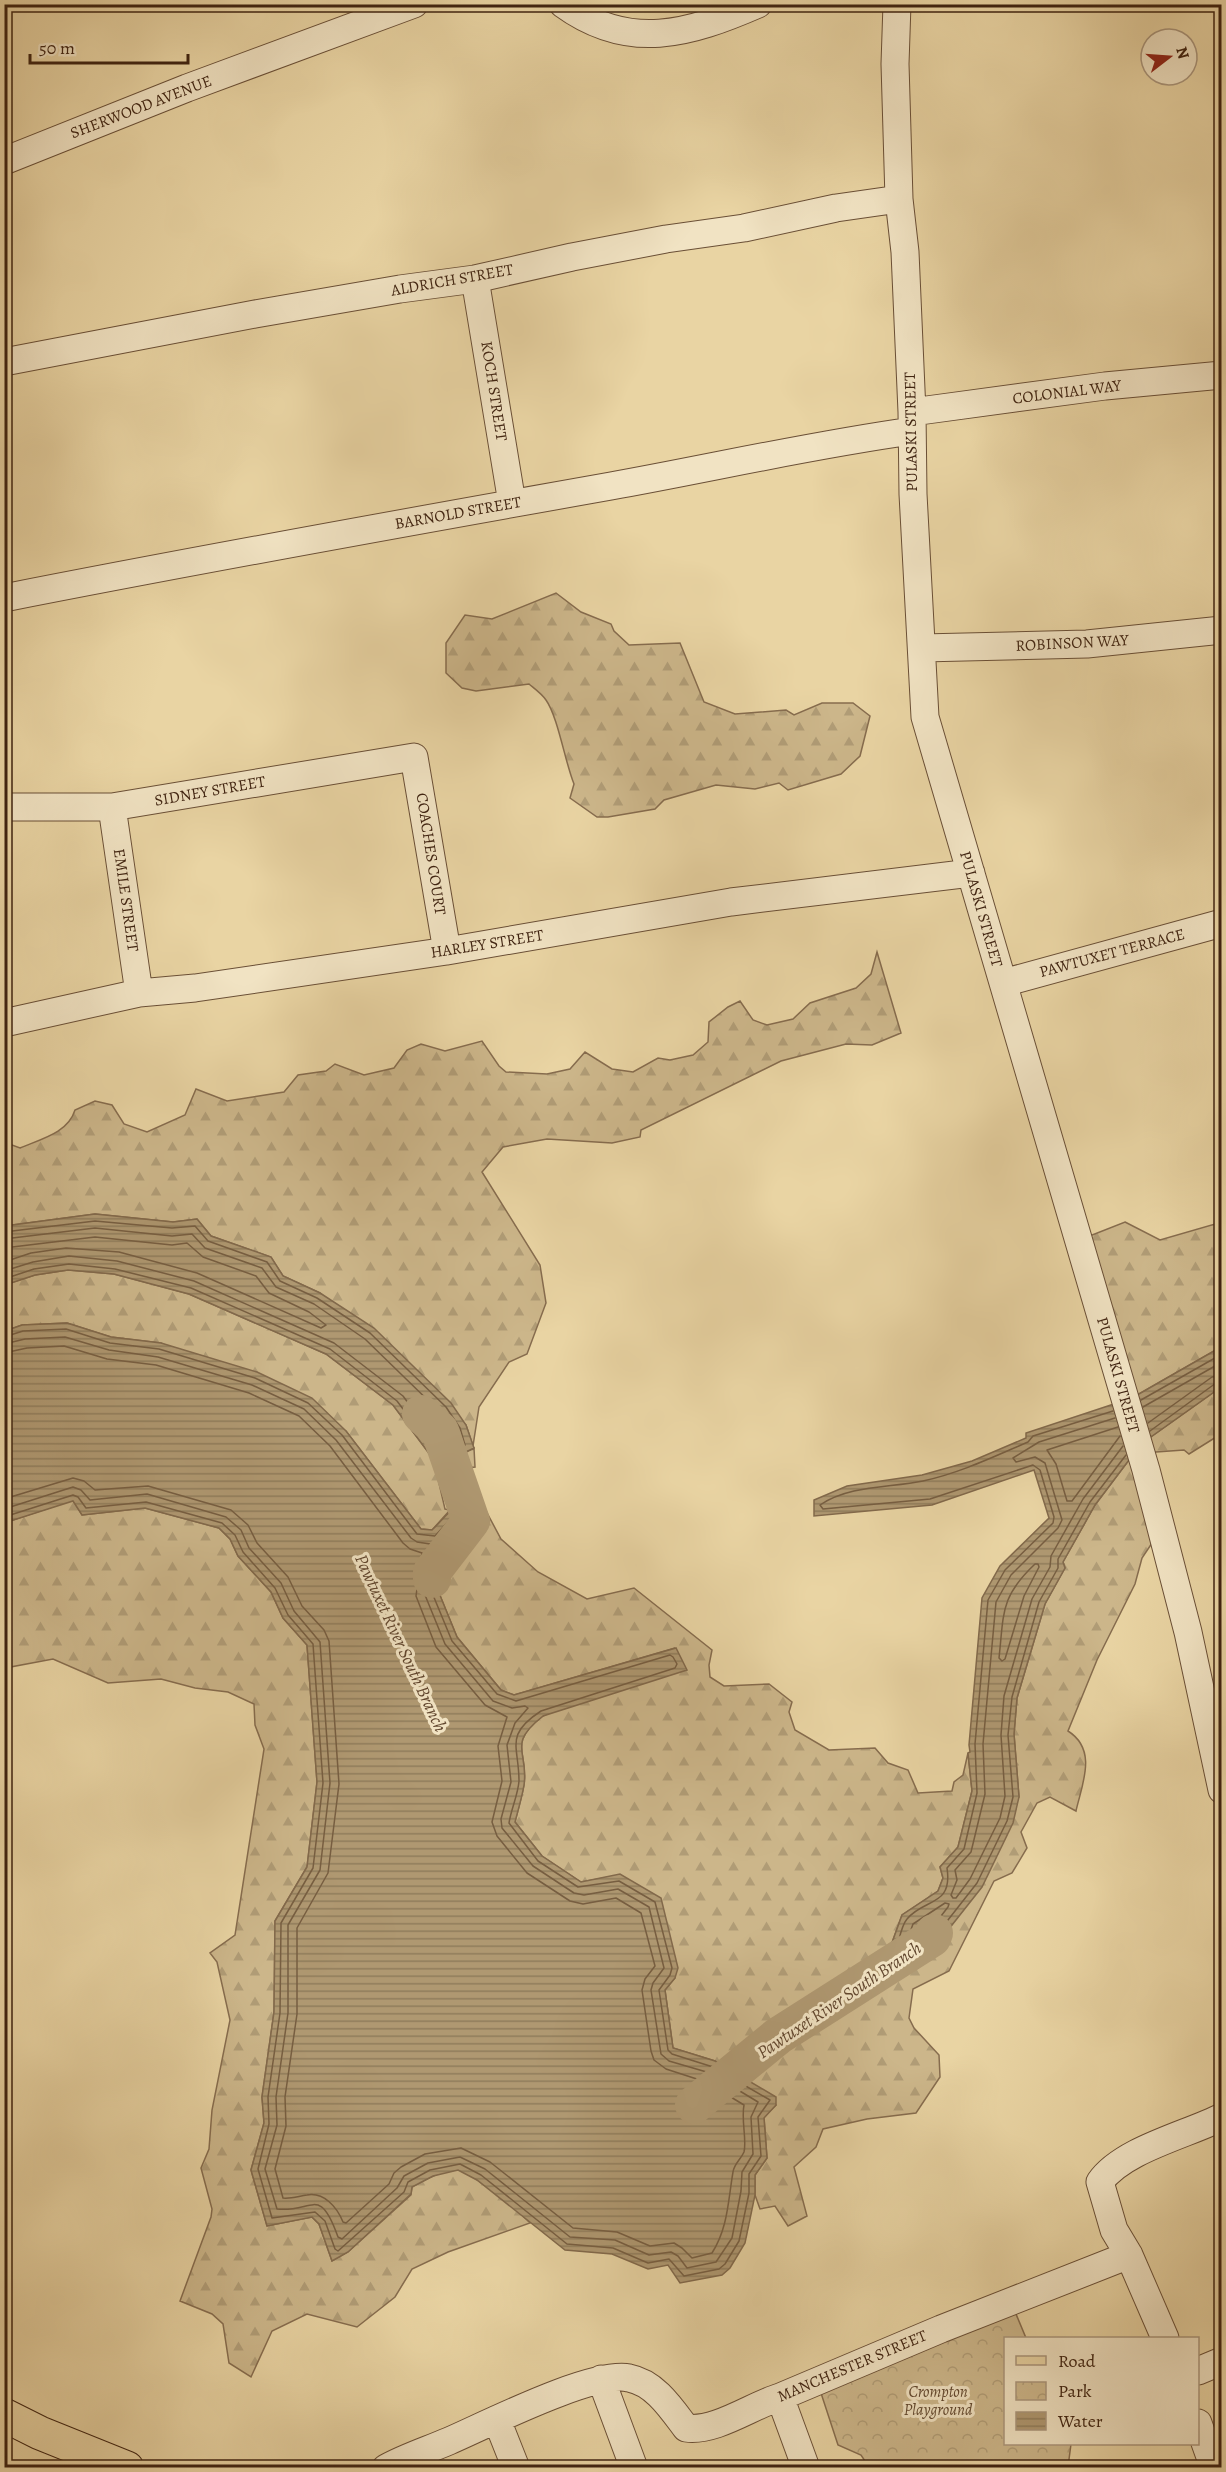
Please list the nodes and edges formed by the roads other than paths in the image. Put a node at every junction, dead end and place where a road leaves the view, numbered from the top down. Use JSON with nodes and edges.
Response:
{"nodes":[{"id":1,"x":414,"y":4,"type":"edge"},
{"id":2,"x":563,"y":4,"type":"edge"},
{"id":3,"x":758,"y":4,"type":"edge"},
{"id":4,"x":897,"y":4,"type":"edge"},
{"id":5,"x":4,"y":161,"type":"edge"},
{"id":6,"x":898,"y":200,"type":"junction"},
{"id":7,"x":475,"y":279,"type":"junction"},
{"id":8,"x":4,"y":362,"type":"edge"},
{"id":9,"x":1221,"y":375,"type":"edge"},
{"id":10,"x":912,"y":421,"type":"junction"},
{"id":11,"x":512,"y":503,"type":"junction"},
{"id":12,"x":4,"y":598,"type":"edge"},
{"id":13,"x":1221,"y":630,"type":"edge"},
{"id":14,"x":922,"y":648,"type":"junction"},
{"id":15,"x":414,"y":757,"type":"joint"},
{"id":16,"x":4,"y":807,"type":"edge"},
{"id":17,"x":112,"y":807,"type":"junction"},
{"id":18,"x":971,"y":873,"type":"junction"},
{"id":19,"x":1221,"y":923,"type":"edge"},
{"id":20,"x":447,"y":951,"type":"junction"},
{"id":21,"x":1003,"y":983,"type":"junction"},
{"id":22,"x":139,"y":993,"type":"junction"},
{"id":23,"x":4,"y":1023,"type":"edge"},
{"id":24,"x":1221,"y":1790,"type":"edge"},
{"id":25,"x":1221,"y":2117,"type":"edge"},
{"id":26,"x":1130,"y":2255,"type":"junction"},
{"id":27,"x":1165,"y":2337,"type":"edge"},
{"id":28,"x":1221,"y":2361,"type":"edge"},
{"id":29,"x":1199,"y":2370,"type":"edge"},
{"id":30,"x":602,"y":2379,"type":"junction"},
{"id":31,"x":780,"y":2397,"type":"junction"},
{"id":32,"x":6,"y":2419,"type":"edge"},
{"id":33,"x":497,"y":2420,"type":"junction"},
{"id":34,"x":1199,"y":2428,"type":"edge"},
{"id":35,"x":127,"y":2468,"type":"edge"},
{"id":36,"x":386,"y":2468,"type":"edge"},
{"id":37,"x":516,"y":2468,"type":"edge"},
{"id":38,"x":634,"y":2468,"type":"edge"},
{"id":39,"x":806,"y":2468,"type":"edge"},
{"id":40,"x":1214,"y":2468,"type":"edge"}],
"edges":[{"from":1,"to":5,"type":"street","name":"SHERWOOD AVENUE"},
{"from":2,"to":3,"type":"street"},
{"from":4,"to":6,"type":"street","name":"PULASKI STREET"},
{"from":6,"to":7,"type":"street","name":"ALDRICH STREET"},
{"from":6,"to":10,"type":"street","name":"PULASKI STREET"},
{"from":7,"to":8,"type":"street","name":"ALDRICH STREET"},
{"from":7,"to":11,"type":"street","name":"KOCH STREET"},
{"from":9,"to":10,"type":"street","name":"COLONIAL WAY"},
{"from":10,"to":11,"type":"street","name":"BARNOLD STREET"},
{"from":10,"to":14,"type":"street","name":"PULASKI STREET"},
{"from":11,"to":12,"type":"street","name":"BARNOLD STREET"},
{"from":13,"to":14,"type":"street","name":"ROBINSON WAY"},
{"from":14,"to":18,"type":"street","name":"PULASKI STREET"},
{"from":15,"to":17,"type":"street","name":"SIDNEY STREET"},
{"from":15,"to":20,"type":"street","name":"COACHES COURT"},
{"from":16,"to":17,"type":"street","name":"SIDNEY STREET"},
{"from":17,"to":22,"type":"street","name":"EMILE STREET"},
{"from":18,"to":20,"type":"street","name":"HARLEY STREET"},
{"from":18,"to":21,"type":"street","name":"PULASKI STREET"},
{"from":19,"to":21,"type":"street","name":"PAWTUXET TERRACE"},
{"from":20,"to":22,"type":"street","name":"HARLEY STREET"},
{"from":21,"to":24,"type":"street","name":"PULASKI STREET"},
{"from":22,"to":23,"type":"street","name":"HARLEY STREET"},
{"from":25,"to":26,"type":"street"},
{"from":26,"to":27,"type":"street"},
{"from":26,"to":31,"type":"street","name":"MANCHESTER STREET"},
{"from":28,"to":29,"type":"street"},
{"from":30,"to":31,"type":"street","name":"MANCHESTER STREET"},
{"from":30,"to":33,"type":"street","name":"MANCHESTER STREET"},
{"from":30,"to":38,"type":"street"},
{"from":31,"to":39,"type":"street"},
{"from":32,"to":35,"type":"main road"},
{"from":33,"to":36,"type":"street","name":"MANCHESTER STREET"},
{"from":33,"to":37,"type":"street"},
{"from":34,"to":40,"type":"street"}]}
